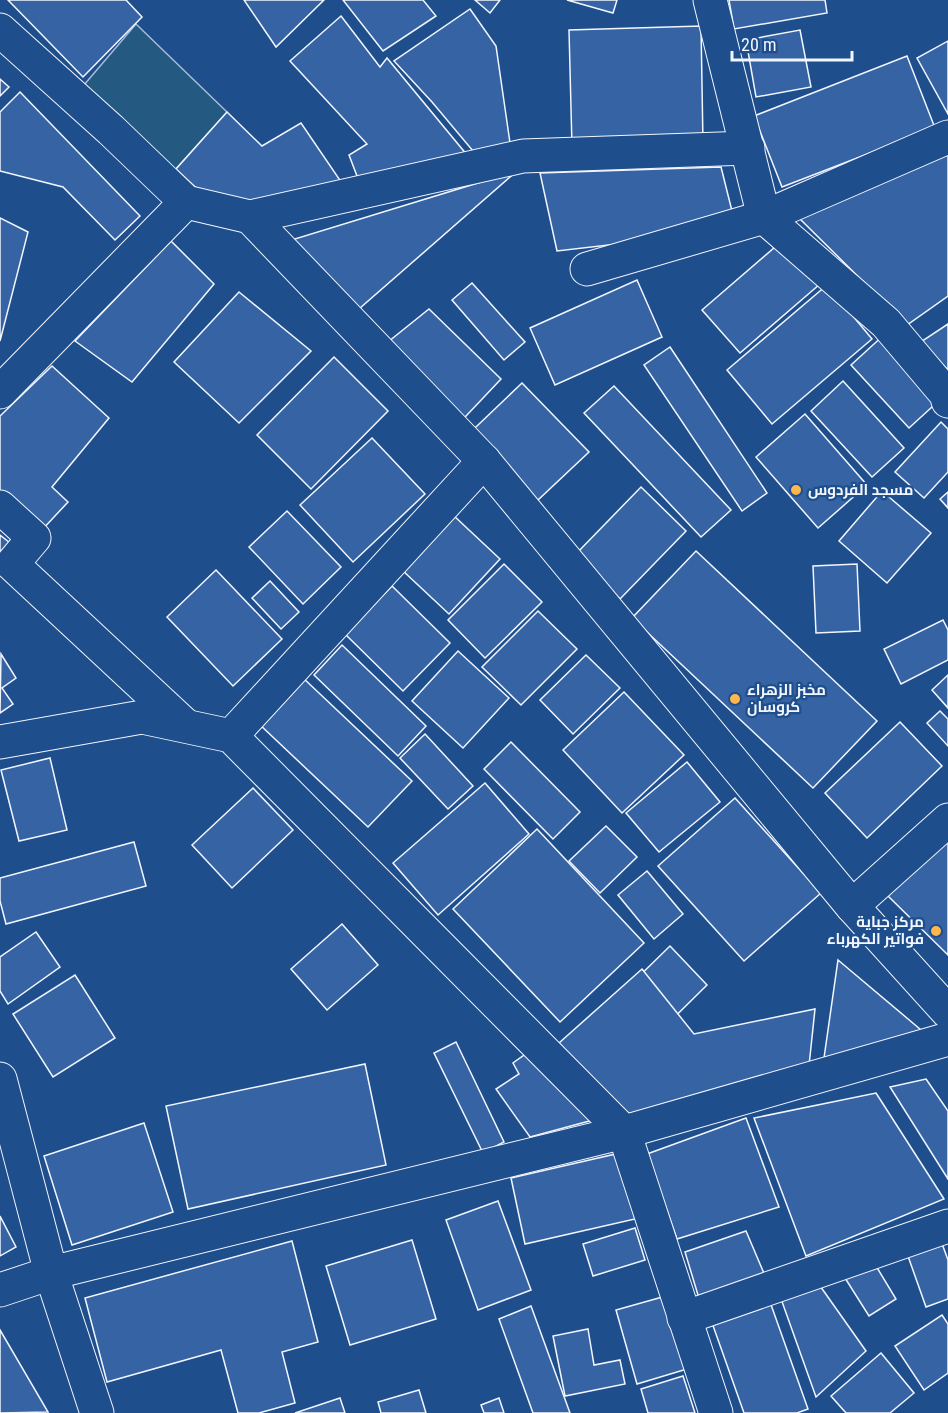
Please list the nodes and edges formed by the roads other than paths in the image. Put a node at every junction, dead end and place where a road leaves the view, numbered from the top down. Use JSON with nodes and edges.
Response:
{"nodes":[{"id":1,"x":710,"y":0,"type":"edge"},
{"id":2,"x":0,"y":30,"type":"edge"},
{"id":3,"x":948,"y":137,"type":"edge"},
{"id":4,"x":748,"y":148,"type":"junction"},
{"id":5,"x":186,"y":202,"type":"junction"},
{"id":6,"x":764,"y":216,"type":"junction"},
{"id":7,"x":250,"y":217,"type":"junction"},
{"id":8,"x":587,"y":269,"type":"dead end"},
{"id":9,"x":0,"y":392,"type":"edge"},
{"id":10,"x":948,"y":401,"type":"edge"},
{"id":11,"x":484,"y":461,"type":"junction"},
{"id":12,"x":0,"y":507,"type":"edge"},
{"id":13,"x":187,"y":726,"type":"junction"},
{"id":14,"x":231,"y":736,"type":"junction"},
{"id":15,"x":0,"y":742,"type":"edge"},
{"id":16,"x":948,"y":820,"type":"edge"},
{"id":17,"x":852,"y":906,"type":"junction"},
{"id":18,"x":948,"y":1012,"type":"edge"},
{"id":19,"x":948,"y":1039,"type":"edge"},
{"id":20,"x":0,"y":1079,"type":"edge"},
{"id":21,"x":624,"y":1132,"type":"junction"},
{"id":22,"x":948,"y":1226,"type":"edge"},
{"id":23,"x":51,"y":1273,"type":"junction"},
{"id":24,"x":0,"y":1290,"type":"edge"},
{"id":25,"x":684,"y":1318,"type":"junction"},
{"id":26,"x":97,"y":1413,"type":"edge"},
{"id":27,"x":716,"y":1413,"type":"edge"}],
"edges":[{"from":1,"to":4,"type":"street"},
{"from":2,"to":5,"type":"street"},
{"from":3,"to":6,"type":"street"},
{"from":4,"to":6,"type":"street"},
{"from":4,"to":7,"type":"street"},
{"from":5,"to":7,"type":"street"},
{"from":5,"to":9,"type":"street"},
{"from":6,"to":8,"type":"street"},
{"from":6,"to":10,"type":"street"},
{"from":7,"to":11,"type":"street"},
{"from":11,"to":14,"type":"street"},
{"from":11,"to":17,"type":"street"},
{"from":12,"to":13,"type":"street"},
{"from":13,"to":14,"type":"street"},
{"from":13,"to":15,"type":"street"},
{"from":14,"to":21,"type":"street"},
{"from":16,"to":17,"type":"street"},
{"from":17,"to":18,"type":"street"},
{"from":19,"to":21,"type":"street"},
{"from":20,"to":23,"type":"street"},
{"from":21,"to":23,"type":"street"},
{"from":21,"to":25,"type":"street"},
{"from":22,"to":25,"type":"street"},
{"from":23,"to":24,"type":"street"},
{"from":23,"to":26,"type":"street"},
{"from":25,"to":27,"type":"street"}]}
